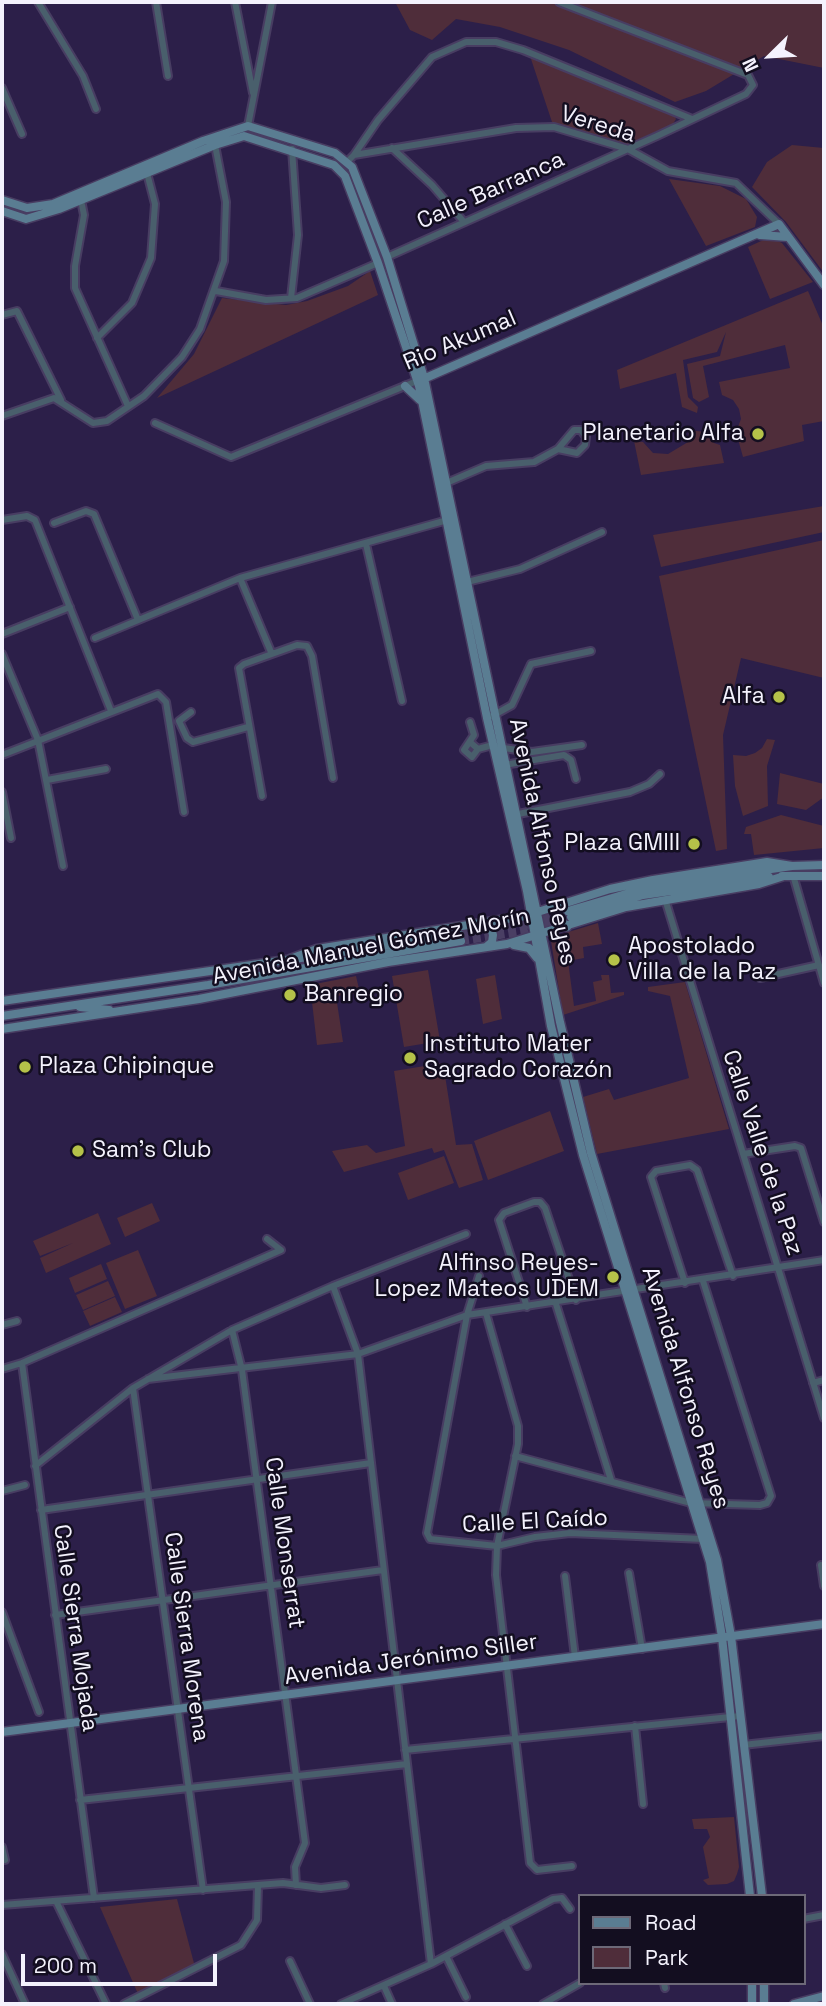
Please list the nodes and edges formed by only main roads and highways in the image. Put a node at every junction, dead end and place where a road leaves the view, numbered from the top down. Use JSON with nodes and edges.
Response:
{"nodes":[{"id":1,"x":2,"y":200,"type":"edge"},
{"id":2,"x":2,"y":211,"type":"edge"},
{"id":3,"x":757,"y":235,"type":"junction"},
{"id":4,"x":788,"y":237,"type":"junction"},
{"id":5,"x":388,"y":261,"type":"junction"},
{"id":6,"x":378,"y":263,"type":"junction"},
{"id":7,"x":824,"y":285,"type":"edge"},
{"id":8,"x":394,"y":297,"type":"junction"},
{"id":9,"x":421,"y":380,"type":"junction"},
{"id":10,"x":405,"y":386,"type":"road end"},
{"id":11,"x":422,"y":402,"type":"junction"},
{"id":12,"x":442,"y":484,"type":"junction"},
{"id":13,"x":514,"y":815,"type":"junction"},
{"id":14,"x":824,"y":865,"type":"edge"},
{"id":15,"x":790,"y":872,"type":"junction"},
{"id":16,"x":824,"y":876,"type":"edge"},
{"id":17,"x":535,"y":902,"type":"junction"},
{"id":18,"x":558,"y":906,"type":"junction"},
{"id":19,"x":534,"y":914,"type":"junction"},
{"id":20,"x":570,"y":914,"type":"tunnel mouth"},
{"id":21,"x":480,"y":923,"type":"junction"},
{"id":22,"x":567,"y":927,"type":"junction"},
{"id":23,"x":539,"y":936,"type":"junction"},
{"id":24,"x":507,"y":944,"type":"junction"},
{"id":25,"x":486,"y":947,"type":"junction"},
{"id":26,"x":538,"y":959,"type":"junction"},
{"id":27,"x":290,"y":960,"type":"junction"},
{"id":28,"x":278,"y":972,"type":"junction"},
{"id":29,"x":326,"y":974,"type":"junction"},
{"id":30,"x":2,"y":1002,"type":"edge"},
{"id":31,"x":74,"y":1004,"type":"junction"},
{"id":32,"x":115,"y":1012,"type":"junction"},
{"id":33,"x":23,"y":1013,"type":"junction"},
{"id":34,"x":2,"y":1016,"type":"edge"},
{"id":35,"x":6,"y":1028,"type":"edge"},
{"id":36,"x":695,"y":1503,"type":"junction"},
{"id":37,"x":824,"y":1624,"type":"edge"},
{"id":38,"x":727,"y":1636,"type":"junction"},
{"id":39,"x":2,"y":1732,"type":"edge"},
{"id":40,"x":738,"y":1746,"type":"junction"},
{"id":41,"x":750,"y":1894,"type":"edge"},
{"id":42,"x":762,"y":1894,"type":"edge"},
{"id":43,"x":752,"y":1985,"type":"edge"},
{"id":44,"x":764,"y":1985,"type":"edge"},
{"id":45,"x":824,"y":1996,"type":"edge"},
{"id":46,"x":752,"y":2004,"type":"edge"},
{"id":47,"x":764,"y":2004,"type":"edge"},
{"id":48,"x":794,"y":2004,"type":"edge"}],
"edges":[{"from":1,"to":5,"type":"main road","name":"Avenida Alfonso Reyes"},
{"from":2,"to":6,"type":"main road","name":"Avenida Alfonso Reyes"},
{"from":3,"to":4,"type":"main road"},
{"from":3,"to":4,"type":"main road","name":"Rio Akumal"},
{"from":3,"to":9,"type":"main road","name":"Rio Akumal"},
{"from":4,"to":7,"type":"main road"},
{"from":5,"to":6,"type":"main road"},
{"from":5,"to":8,"type":"main road","name":"Avenida Alfonso Reyes"},
{"from":6,"to":8,"type":"main road","name":"Avenida Alfonso Reyes"},
{"from":8,"to":9,"type":"main road","name":"Avenida Alfonso Reyes"},
{"from":9,"to":11,"type":"main road","name":"Avenida Alfonso Reyes"},
{"from":9,"to":12,"type":"main road","name":"Avenida Alfonso Reyes"},
{"from":10,"to":11,"type":"main road"},
{"from":11,"to":12,"type":"main road","name":"Avenida Alfonso Reyes"},
{"from":12,"to":13,"type":"main road","name":"Avenida Alfonso Reyes"},
{"from":13,"to":17,"type":"main road","name":"Avenida Alfonso Reyes"},
{"from":13,"to":19,"type":"main road","name":"Avenida Alfonso Reyes"},
{"from":14,"to":15,"type":"main road","name":"Avenida Manuel Gómez Morín"},
{"from":15,"to":16,"type":"main road","name":"Avenida Manuel Gómez Morín"},
{"from":15,"to":18,"type":"main road","name":"Avenida Manuel Gómez Morín"},
{"from":15,"to":20,"type":"main road","name":"Avenida Manuel Gómez Morín"},
{"from":15,"to":22,"type":"main road","name":"Avenida Manuel Gómez Morín"},
{"from":17,"to":18,"type":"main road"},
{"from":17,"to":19,"type":"main road","name":"Avenida Alfonso Reyes"},
{"from":18,"to":19,"type":"main road","name":"Avenida Manuel Gómez Morín"},
{"from":18,"to":22,"type":"main road"},
{"from":19,"to":21,"type":"main road","name":"Avenida Manuel Gómez Morín"},
{"from":19,"to":23,"type":"main road","name":"Avenida Alfonso Reyes"},
{"from":21,"to":25,"type":"main road"},
{"from":21,"to":27,"type":"main road","name":"Avenida Manuel Gómez Morín"},
{"from":22,"to":23,"type":"main road","name":"Avenida Manuel Gómez Morín"},
{"from":23,"to":24,"type":"main road","name":"Avenida Manuel Gómez Morín"},
{"from":23,"to":26,"type":"main road","name":"Avenida Alfonso Reyes"},
{"from":23,"to":36,"type":"main road","name":"Avenida Alfonso Reyes"},
{"from":24,"to":25,"type":"main road","name":"Avenida Manuel Gómez Morín"},
{"from":24,"to":26,"type":"main road"},
{"from":25,"to":29,"type":"main road","name":"Avenida Manuel Gómez Morín"},
{"from":26,"to":36,"type":"main road","name":"Avenida Alfonso Reyes"},
{"from":27,"to":28,"type":"main road","name":"Avenida Manuel Gómez Morín"},
{"from":27,"to":30,"type":"main road","name":"Avenida Manuel Gómez Morín"},
{"from":28,"to":29,"type":"main road"},
{"from":28,"to":31,"type":"main road","name":"Avenida Manuel Gómez Morín"},
{"from":29,"to":32,"type":"main road","name":"Avenida Manuel Gómez Morín"},
{"from":31,"to":32,"type":"main road"},
{"from":31,"to":33,"type":"main road","name":"Avenida Manuel Gómez Morín"},
{"from":32,"to":35,"type":"main road","name":"Avenida Manuel Gómez Morín"},
{"from":33,"to":34,"type":"main road","name":"Avenida Manuel Gómez Morín"},
{"from":33,"to":35,"type":"main road"},
{"from":36,"to":38,"type":"main road","name":"Avenida Alfonso Reyes"},
{"from":36,"to":38,"type":"main road","name":"Avenida Alfonso Reyes"},
{"from":37,"to":38,"type":"main road","name":"Avenida Jerónimo Siller"},
{"from":38,"to":39,"type":"main road","name":"Avenida Jerónimo Siller"},
{"from":38,"to":40,"type":"main road","name":"Avenida Alfonso Reyes"},
{"from":40,"to":41,"type":"main road","name":"Avenida Alfonso Reyes"},
{"from":40,"to":42,"type":"main road","name":"Avenida Alfonso Reyes"},
{"from":43,"to":46,"type":"main road"},
{"from":44,"to":47,"type":"main road"},
{"from":45,"to":48,"type":"main road"}]}
